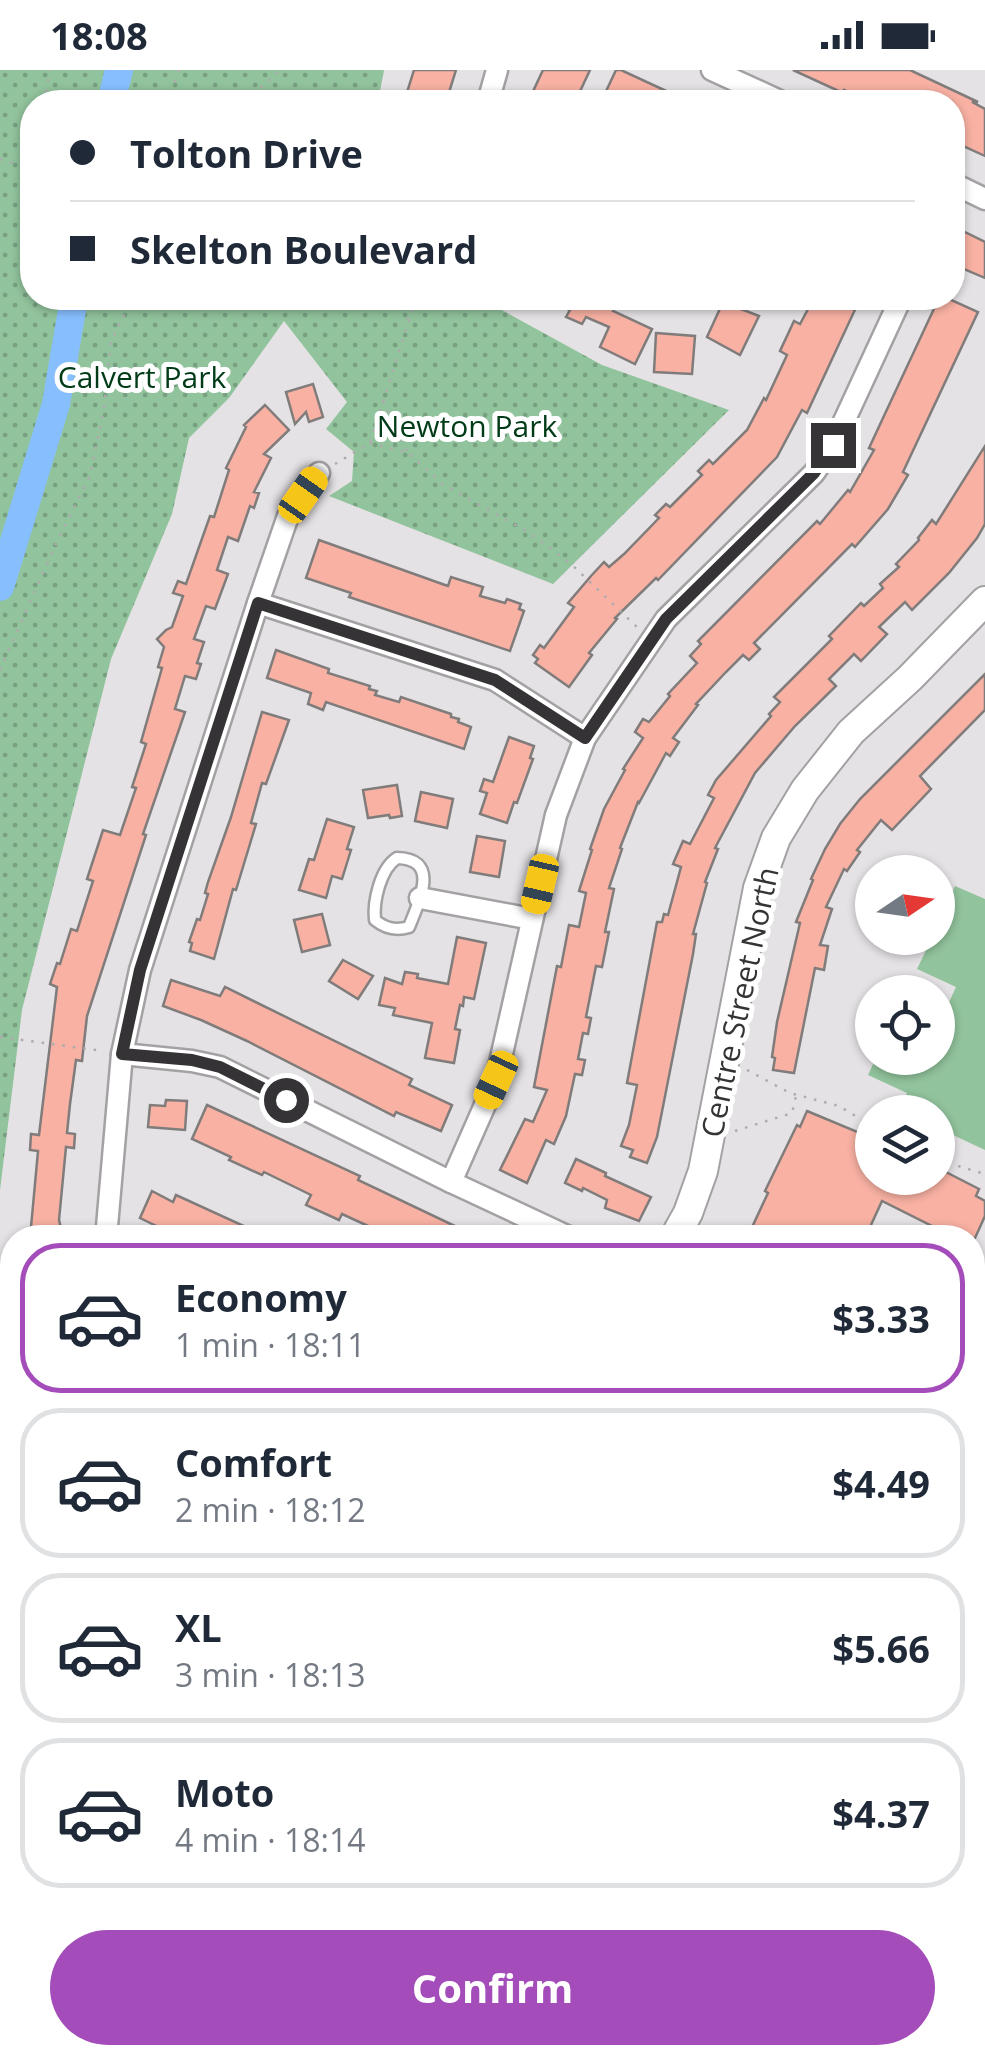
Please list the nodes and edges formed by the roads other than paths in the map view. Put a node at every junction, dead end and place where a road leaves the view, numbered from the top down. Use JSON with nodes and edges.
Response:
{"nodes":[{"id":1,"x":712,"y":70,"type":"edge"},
{"id":2,"x":756,"y":90,"type":"edge"},
{"id":3,"x":895,"y":310,"type":"edge"},
{"id":4,"x":318,"y":473,"type":"road end"},
{"id":5,"x":985,"y":600,"type":"edge"},
{"id":6,"x":258,"y":603,"type":"junction"},
{"id":7,"x":585,"y":738,"type":"junction"},
{"id":8,"x":420,"y":898,"type":"junction"},
{"id":9,"x":532,"y":920,"type":"junction"},
{"id":10,"x":122,"y":1054,"type":"junction"},
{"id":11,"x":450,"y":1182,"type":"junction"},
{"id":12,"x":107,"y":1225,"type":"edge"},
{"id":13,"x":543,"y":1225,"type":"edge"},
{"id":14,"x":681,"y":1225,"type":"edge"}],
"edges":[{"from":1,"to":2,"type":"street"},
{"from":3,"to":7,"type":"street"},
{"from":4,"to":6,"type":"street"},
{"from":5,"to":14,"type":"street","name":"Centre Street North"},
{"from":6,"to":7,"type":"street"},
{"from":6,"to":10,"type":"street"},
{"from":7,"to":9,"type":"street"},
{"from":8,"to":8,"type":"lane"},
{"from":8,"to":9,"type":"street"},
{"from":9,"to":11,"type":"street"},
{"from":10,"to":11,"type":"street"},
{"from":10,"to":12,"type":"street"},
{"from":11,"to":13,"type":"street"}]}
